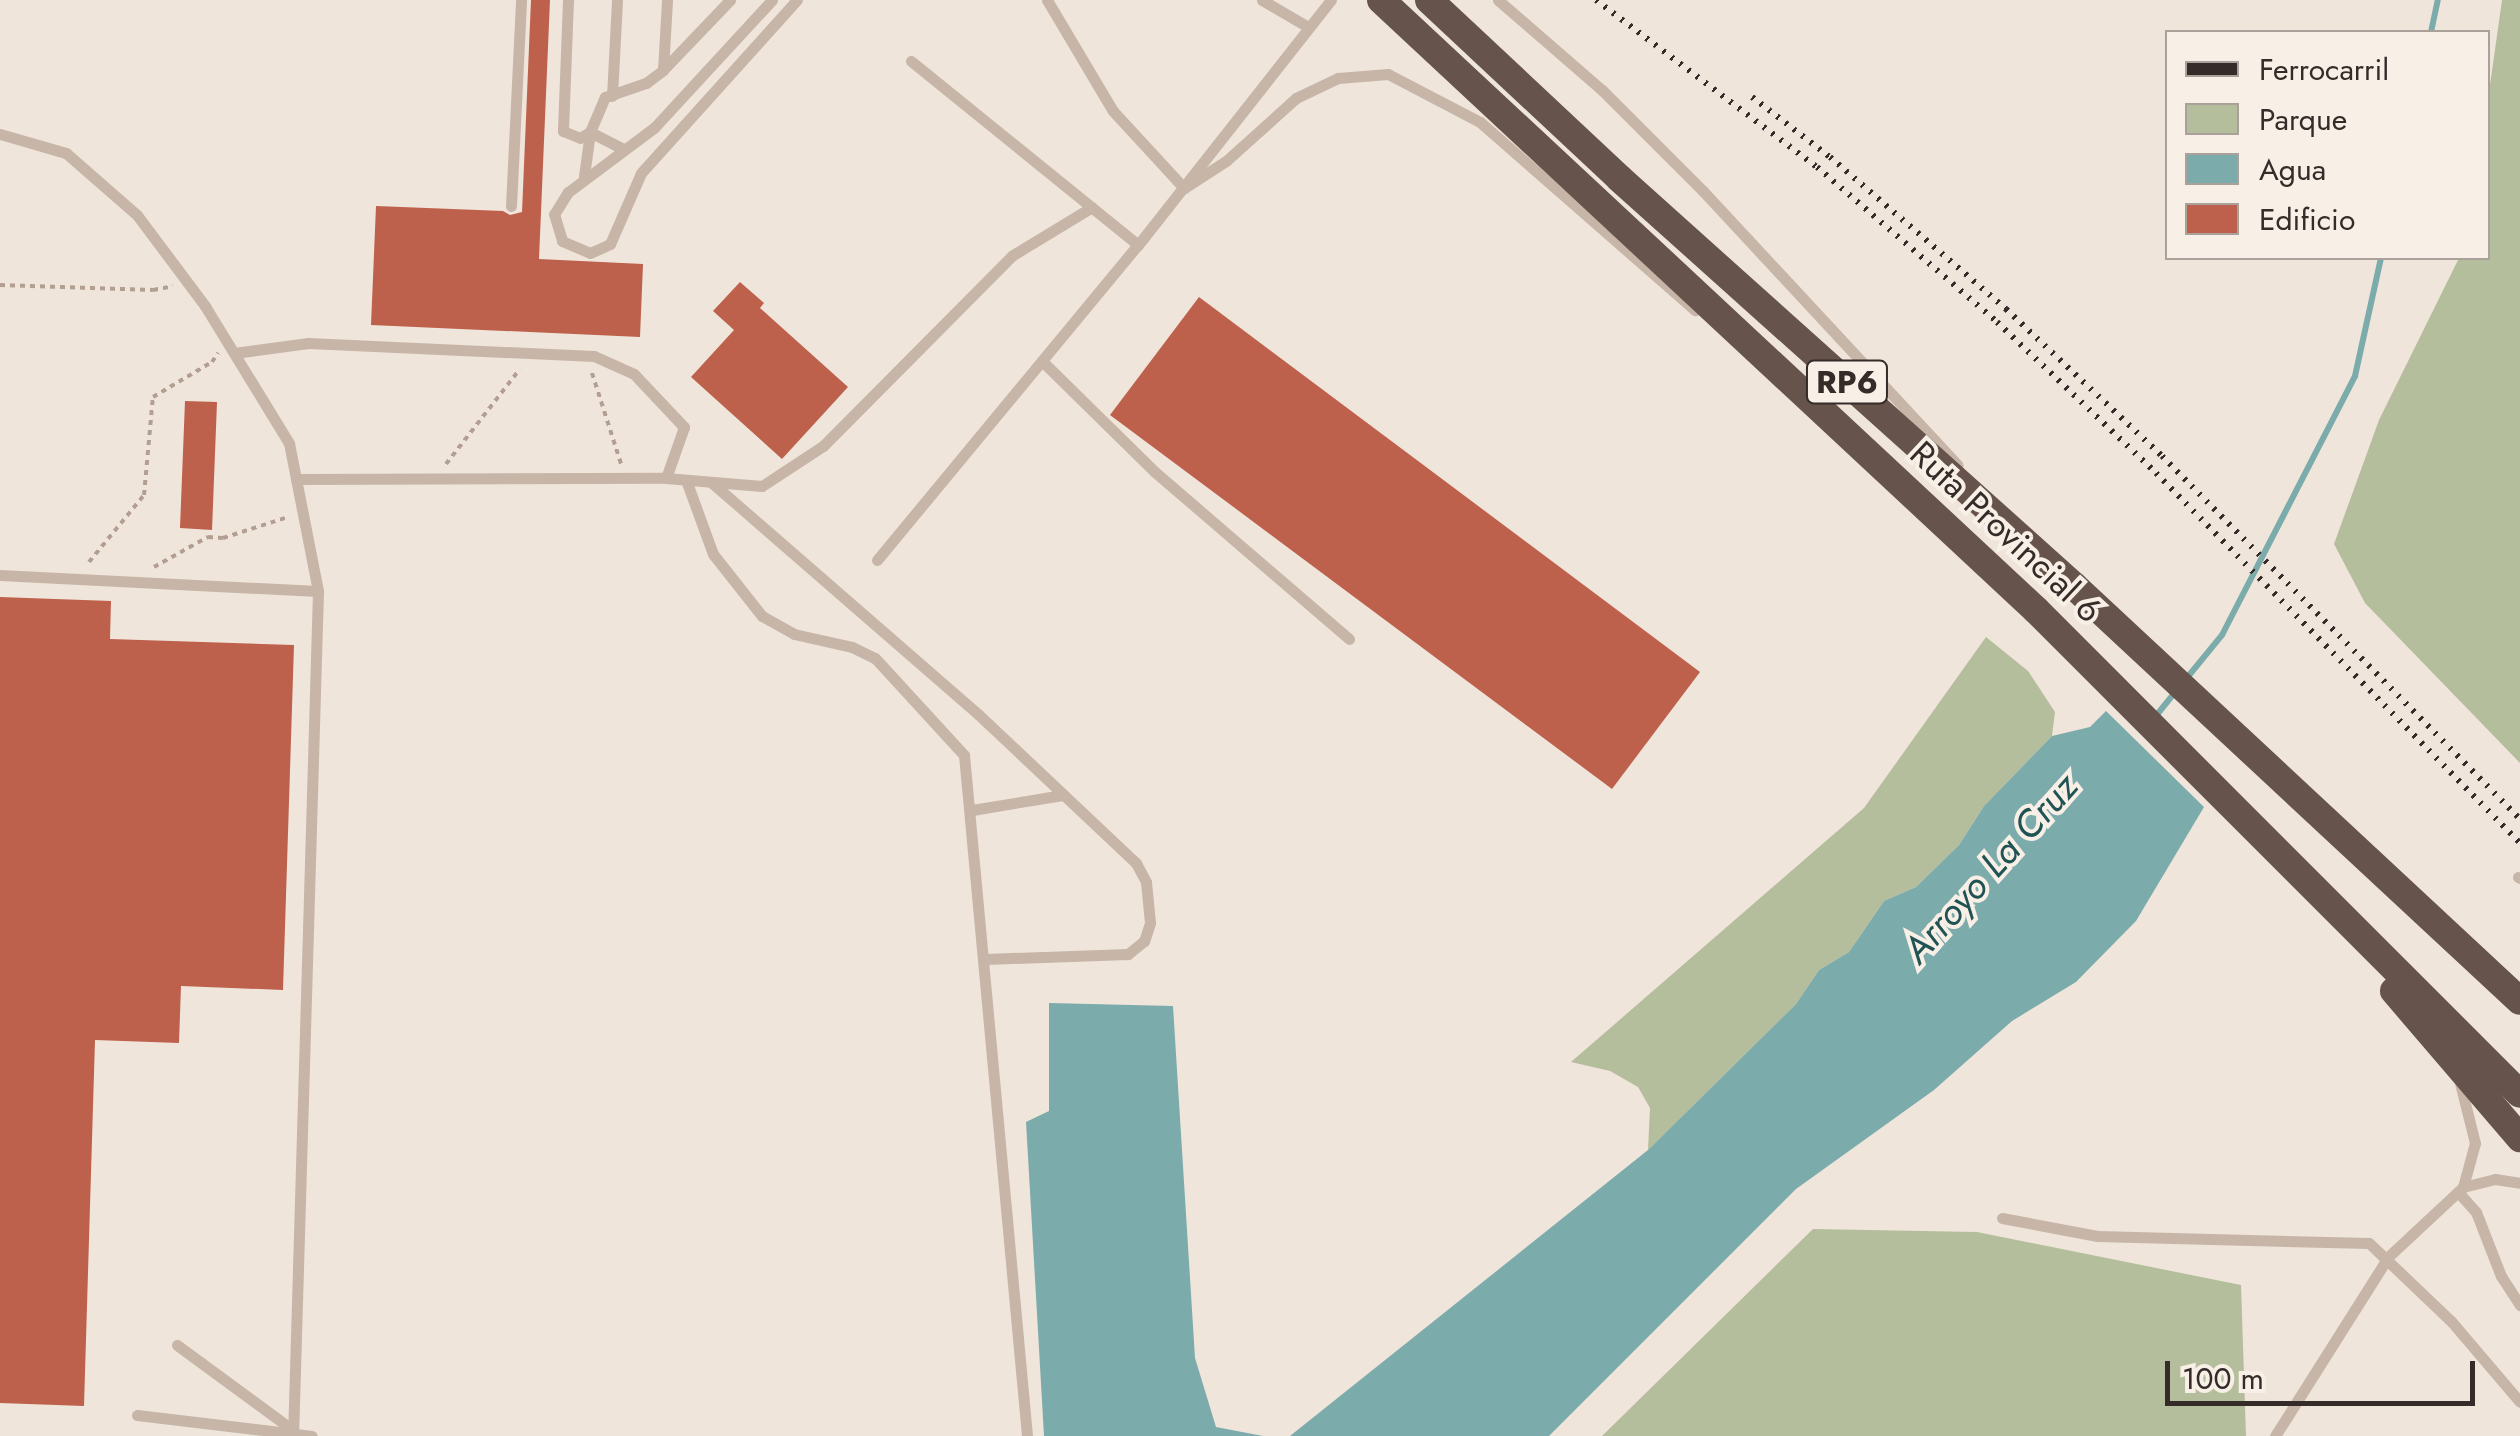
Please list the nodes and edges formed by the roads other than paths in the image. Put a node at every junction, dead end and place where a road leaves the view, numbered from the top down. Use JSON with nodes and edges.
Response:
{"nodes":[{"id":1,"x":521,"y":0,"type":"edge"},
{"id":2,"x":568,"y":0,"type":"edge"},
{"id":3,"x":617,"y":0,"type":"edge"},
{"id":4,"x":667,"y":0,"type":"edge"},
{"id":5,"x":717,"y":0,"type":"edge"},
{"id":6,"x":730,"y":0,"type":"edge"},
{"id":7,"x":772,"y":0,"type":"edge"},
{"id":8,"x":798,"y":0,"type":"edge"},
{"id":9,"x":1047,"y":0,"type":"edge"},
{"id":10,"x":1262,"y":0,"type":"edge"},
{"id":11,"x":1331,"y":0,"type":"edge"},
{"id":12,"x":1382,"y":0,"type":"edge"},
{"id":13,"x":1429,"y":0,"type":"edge"},
{"id":14,"x":1498,"y":0,"type":"edge"},
{"id":15,"x":716,"y":16,"type":"junction"},
{"id":16,"x":1308,"y":27,"type":"junction"},
{"id":17,"x":910,"y":61,"type":"dead end"},
{"id":18,"x":663,"y":70,"type":"junction"},
{"id":19,"x":612,"y":96,"type":"junction"},
{"id":20,"x":590,"y":132,"type":"junction"},
{"id":21,"x":0,"y":134,"type":"edge"},
{"id":22,"x":624,"y":149,"type":"junction"},
{"id":23,"x":584,"y":176,"type":"junction"},
{"id":24,"x":1184,"y":188,"type":"junction"},
{"id":25,"x":511,"y":206,"type":"dead end"},
{"id":26,"x":1092,"y":207,"type":"junction"},
{"id":27,"x":1138,"y":245,"type":"junction"},
{"id":28,"x":234,"y":353,"type":"junction"},
{"id":29,"x":1042,"y":361,"type":"junction"},
{"id":30,"x":1834,"y":422,"type":"junction"},
{"id":31,"x":666,"y":478,"type":"junction"},
{"id":32,"x":296,"y":479,"type":"junction"},
{"id":33,"x":686,"y":480,"type":"junction"},
{"id":34,"x":710,"y":482,"type":"junction"},
{"id":35,"x":877,"y":560,"type":"dead end"},
{"id":36,"x":0,"y":575,"type":"edge"},
{"id":37,"x":2065,"y":578,"type":"junction"},
{"id":38,"x":318,"y":591,"type":"junction"},
{"id":39,"x":1349,"y":639,"type":"dead end"},
{"id":40,"x":1063,"y":794,"type":"junction"},
{"id":41,"x":2234,"y":804,"type":"junction"},
{"id":42,"x":972,"y":810,"type":"junction"},
{"id":43,"x":986,"y":959,"type":"junction"},
{"id":44,"x":2520,"y":1001,"type":"edge"},
{"id":45,"x":2454,"y":1060,"type":"junction"},
{"id":46,"x":2520,"y":1094,"type":"edge"},
{"id":47,"x":2520,"y":1138,"type":"edge"},
{"id":48,"x":2520,"y":1183,"type":"edge"},
{"id":49,"x":2461,"y":1190,"type":"junction"},
{"id":50,"x":2002,"y":1218,"type":"dead end"},
{"id":51,"x":2388,"y":1257,"type":"junction"},
{"id":52,"x":2520,"y":1305,"type":"edge"},
{"id":53,"x":177,"y":1345,"type":"dead end"},
{"id":54,"x":2520,"y":1402,"type":"edge"},
{"id":55,"x":137,"y":1414,"type":"dead end"},
{"id":56,"x":293,"y":1433,"type":"edge"},
{"id":57,"x":312,"y":1436,"type":"edge"},
{"id":58,"x":1028,"y":1436,"type":"edge"},
{"id":59,"x":2275,"y":1436,"type":"edge"}],
"edges":[{"from":1,"to":25,"type":"lane"},
{"from":2,"to":20,"type":"lane"},
{"from":3,"to":19,"type":"lane"},
{"from":4,"to":18,"type":"lane"},
{"from":5,"to":15,"type":"lane"},
{"from":6,"to":15,"type":"lane"},
{"from":7,"to":22,"type":"lane"},
{"from":8,"to":23,"type":"lane"},
{"from":9,"to":24,"type":"lane"},
{"from":10,"to":16,"type":"lane"},
{"from":11,"to":16,"type":"lane"},
{"from":12,"to":30,"type":"highway","name":"Ruta Provincial 6","number":"RP6"},
{"from":13,"to":37,"type":"highway","name":"Ruta Provincial 6","number":"RP6"},
{"from":14,"to":37,"type":"lane"},
{"from":15,"to":18,"type":"lane"},
{"from":16,"to":24,"type":"lane"},
{"from":17,"to":26,"type":"lane"},
{"from":18,"to":19,"type":"lane"},
{"from":19,"to":20,"type":"lane"},
{"from":20,"to":22,"type":"lane"},
{"from":20,"to":23,"type":"lane"},
{"from":21,"to":28,"type":"lane"},
{"from":22,"to":23,"type":"lane"},
{"from":24,"to":27,"type":"lane"},
{"from":24,"to":30,"type":"lane"},
{"from":26,"to":27,"type":"lane"},
{"from":26,"to":34,"type":"lane"},
{"from":27,"to":29,"type":"lane"},
{"from":28,"to":31,"type":"lane"},
{"from":28,"to":32,"type":"lane"},
{"from":29,"to":35,"type":"lane"},
{"from":29,"to":39,"type":"lane"},
{"from":30,"to":41,"type":"highway","name":"Ruta Provincial 6","number":"RP6"},
{"from":31,"to":32,"type":"lane"},
{"from":31,"to":33,"type":"lane"},
{"from":32,"to":38,"type":"lane"},
{"from":33,"to":34,"type":"lane"},
{"from":33,"to":42,"type":"lane"},
{"from":34,"to":40,"type":"lane"},
{"from":36,"to":38,"type":"lane"},
{"from":37,"to":44,"type":"highway","name":"Ruta Provincial 6","number":"RP6"},
{"from":38,"to":56,"type":"lane"},
{"from":40,"to":42,"type":"lane"},
{"from":40,"to":43,"type":"lane"},
{"from":41,"to":45,"type":"highway"},
{"from":41,"to":46,"type":"highway","name":"Ruta Provincial 6","number":"RP6"},
{"from":42,"to":43,"type":"lane"},
{"from":43,"to":58,"type":"lane"},
{"from":45,"to":47,"type":"highway"},
{"from":45,"to":49,"type":"lane"},
{"from":48,"to":49,"type":"lane"},
{"from":49,"to":51,"type":"lane"},
{"from":49,"to":52,"type":"lane"},
{"from":50,"to":51,"type":"lane"},
{"from":51,"to":54,"type":"lane"},
{"from":51,"to":59,"type":"lane"},
{"from":53,"to":56,"type":"lane"},
{"from":55,"to":56,"type":"lane"},
{"from":56,"to":57,"type":"lane"}]}
